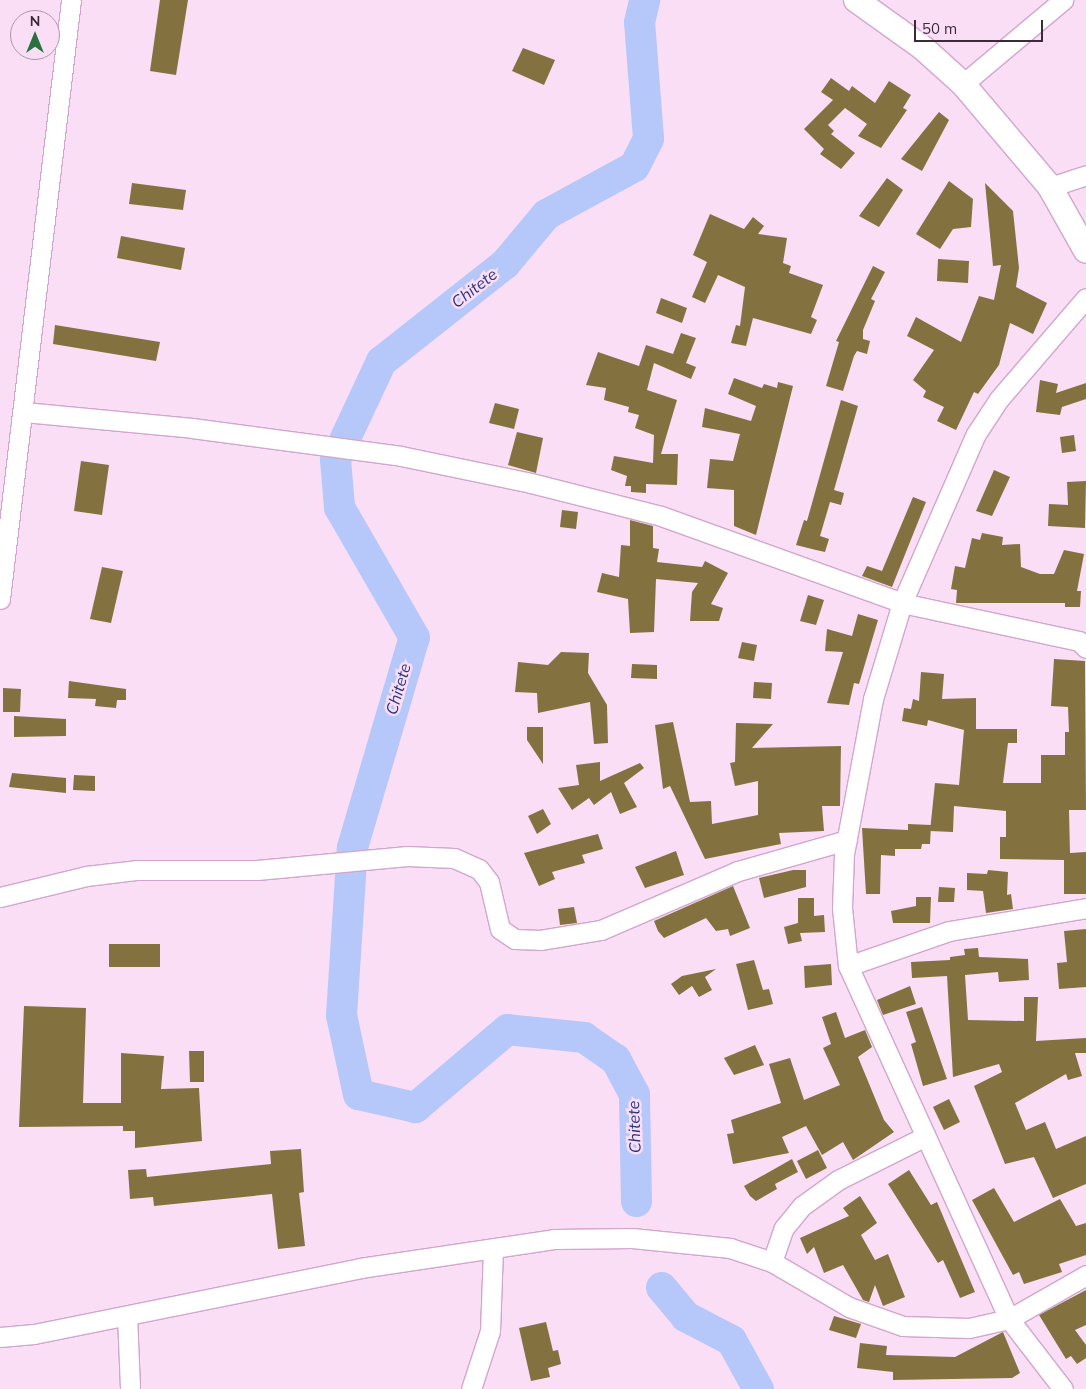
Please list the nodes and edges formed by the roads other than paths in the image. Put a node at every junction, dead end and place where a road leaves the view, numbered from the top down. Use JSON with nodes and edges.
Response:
{"nodes":[{"id":1,"x":71,"y":0,"type":"edge"},
{"id":2,"x":856,"y":0,"type":"edge"},
{"id":3,"x":1063,"y":0,"type":"edge"},
{"id":4,"x":964,"y":84,"type":"junction"},
{"id":5,"x":1086,"y":175,"type":"edge"},
{"id":6,"x":1050,"y":187,"type":"junction"},
{"id":7,"x":1086,"y":252,"type":"edge"},
{"id":8,"x":1086,"y":298,"type":"edge"},
{"id":9,"x":24,"y":412,"type":"junction"},
{"id":10,"x":0,"y":599,"type":"edge"},
{"id":11,"x":902,"y":604,"type":"junction"},
{"id":12,"x":1086,"y":648,"type":"edge"},
{"id":13,"x":847,"y":840,"type":"junction"},
{"id":14,"x":0,"y":896,"type":"edge"},
{"id":15,"x":1086,"y":908,"type":"edge"},
{"id":16,"x":848,"y":966,"type":"junction"},
{"id":17,"x":926,"y":1136,"type":"junction"},
{"id":18,"x":493,"y":1250,"type":"junction"},
{"id":19,"x":772,"y":1262,"type":"junction"},
{"id":20,"x":1086,"y":1275,"type":"edge"},
{"id":21,"x":126,"y":1316,"type":"junction"},
{"id":22,"x":1009,"y":1319,"type":"junction"},
{"id":23,"x":0,"y":1337,"type":"edge"},
{"id":24,"x":130,"y":1389,"type":"edge"},
{"id":25,"x":471,"y":1389,"type":"edge"},
{"id":26,"x":1063,"y":1389,"type":"edge"}],
"edges":[{"from":1,"to":9,"type":"street"},
{"from":2,"to":4,"type":"main road"},
{"from":3,"to":4,"type":"street"},
{"from":4,"to":6,"type":"main road"},
{"from":5,"to":6,"type":"street"},
{"from":6,"to":7,"type":"main road"},
{"from":8,"to":11,"type":"street"},
{"from":9,"to":10,"type":"street"},
{"from":9,"to":11,"type":"street"},
{"from":11,"to":12,"type":"street"},
{"from":11,"to":13,"type":"street"},
{"from":13,"to":14,"type":"street"},
{"from":13,"to":16,"type":"street"},
{"from":15,"to":16,"type":"street"},
{"from":16,"to":17,"type":"street"},
{"from":17,"to":19,"type":"street"},
{"from":17,"to":22,"type":"street"},
{"from":18,"to":19,"type":"street"},
{"from":18,"to":21,"type":"street"},
{"from":18,"to":25,"type":"street"},
{"from":19,"to":22,"type":"street"},
{"from":20,"to":22,"type":"street"},
{"from":21,"to":23,"type":"street"},
{"from":21,"to":24,"type":"street"},
{"from":22,"to":26,"type":"street"}]}
